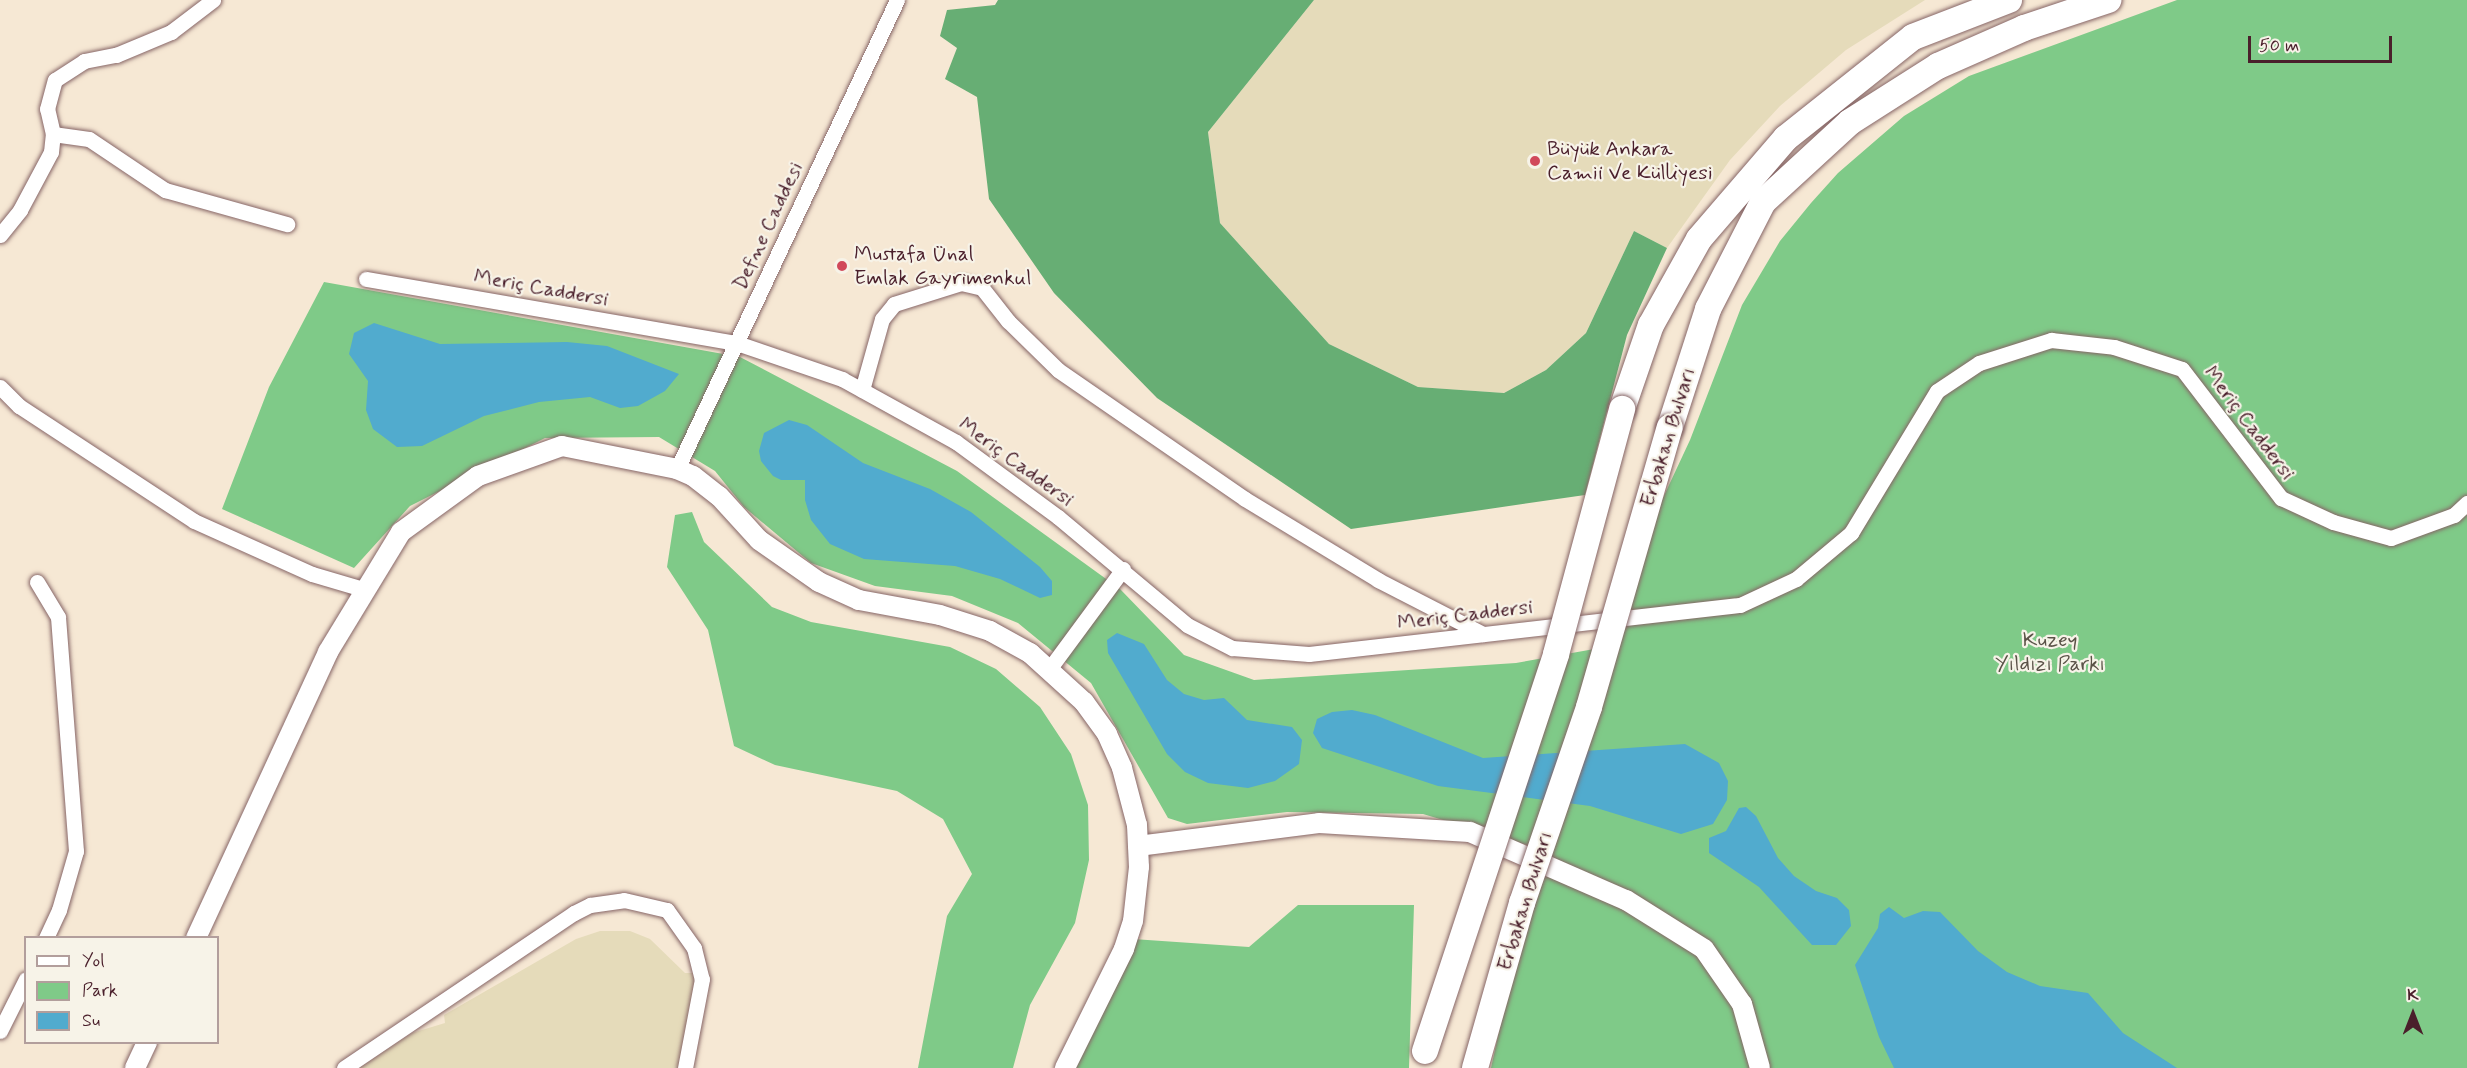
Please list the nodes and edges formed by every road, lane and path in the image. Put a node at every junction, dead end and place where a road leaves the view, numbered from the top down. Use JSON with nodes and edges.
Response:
{"nodes":[{"id":1,"x":897,"y":0,"type":"edge"},
{"id":2,"x":2008,"y":0,"type":"edge"},
{"id":3,"x":2108,"y":0,"type":"edge"},
{"id":4,"x":202,"y":3,"type":"edge"},
{"id":5,"x":53,"y":134,"type":"junction"},
{"id":6,"x":287,"y":224,"type":"dead end"},
{"id":7,"x":0,"y":236,"type":"edge"},
{"id":8,"x":366,"y":279,"type":"dead end"},
{"id":9,"x":737,"y":343,"type":"junction"},
{"id":10,"x":0,"y":387,"type":"edge"},
{"id":11,"x":862,"y":390,"type":"junction"},
{"id":12,"x":677,"y":469,"type":"junction"},
{"id":13,"x":2467,"y":503,"type":"edge"},
{"id":14,"x":1123,"y":569,"type":"junction"},
{"id":15,"x":37,"y":582,"type":"dead end"},
{"id":16,"x":363,"y":590,"type":"junction"},
{"id":17,"x":1484,"y":634,"type":"junction"},
{"id":18,"x":1050,"y":668,"type":"junction"},
{"id":19,"x":1138,"y":846,"type":"junction"},
{"id":20,"x":47,"y":936,"type":"edge"},
{"id":21,"x":197,"y":936,"type":"edge"},
{"id":22,"x":24,"y":983,"type":"edge"},
{"id":23,"x":0,"y":1031,"type":"edge"},
{"id":24,"x":146,"y":1044,"type":"edge"},
{"id":25,"x":1425,"y":1060,"type":"edge"},
{"id":26,"x":135,"y":1068,"type":"edge"},
{"id":27,"x":344,"y":1068,"type":"edge"},
{"id":28,"x":685,"y":1068,"type":"edge"},
{"id":29,"x":1065,"y":1068,"type":"edge"},
{"id":30,"x":1475,"y":1068,"type":"edge"},
{"id":31,"x":1760,"y":1068,"type":"edge"}],
"edges":[{"from":1,"to":9,"type":"street","name":"Defne Caddesi"},
{"from":2,"to":25,"type":"highway","bridge":true},
{"from":3,"to":30,"type":"highway","name":"Erbakan Bulvarı","bridge":true},
{"from":4,"to":5,"type":"street"},
{"from":5,"to":6,"type":"street"},
{"from":5,"to":7,"type":"street"},
{"from":8,"to":9,"type":"street","name":"Meriç Caddersi"},
{"from":9,"to":11,"type":"street","name":"Meriç Caddersi"},
{"from":9,"to":12,"type":"street","name":"Defne Caddesi"},
{"from":10,"to":16,"type":"street"},
{"from":11,"to":14,"type":"street","name":"Meriç Caddersi"},
{"from":11,"to":17,"type":"street"},
{"from":12,"to":16,"type":"street"},
{"from":12,"to":18,"type":"street"},
{"from":13,"to":17,"type":"street","name":"Meriç Caddersi"},
{"from":14,"to":17,"type":"street","name":"Meriç Caddersi"},
{"from":14,"to":18,"type":"street"},
{"from":15,"to":20,"type":"street"},
{"from":16,"to":21,"type":"street"},
{"from":18,"to":19,"type":"street"},
{"from":19,"to":29,"type":"street"},
{"from":19,"to":31,"type":"street"},
{"from":22,"to":23,"type":"street"},
{"from":24,"to":26,"type":"street"},
{"from":27,"to":28,"type":"street"}]}
